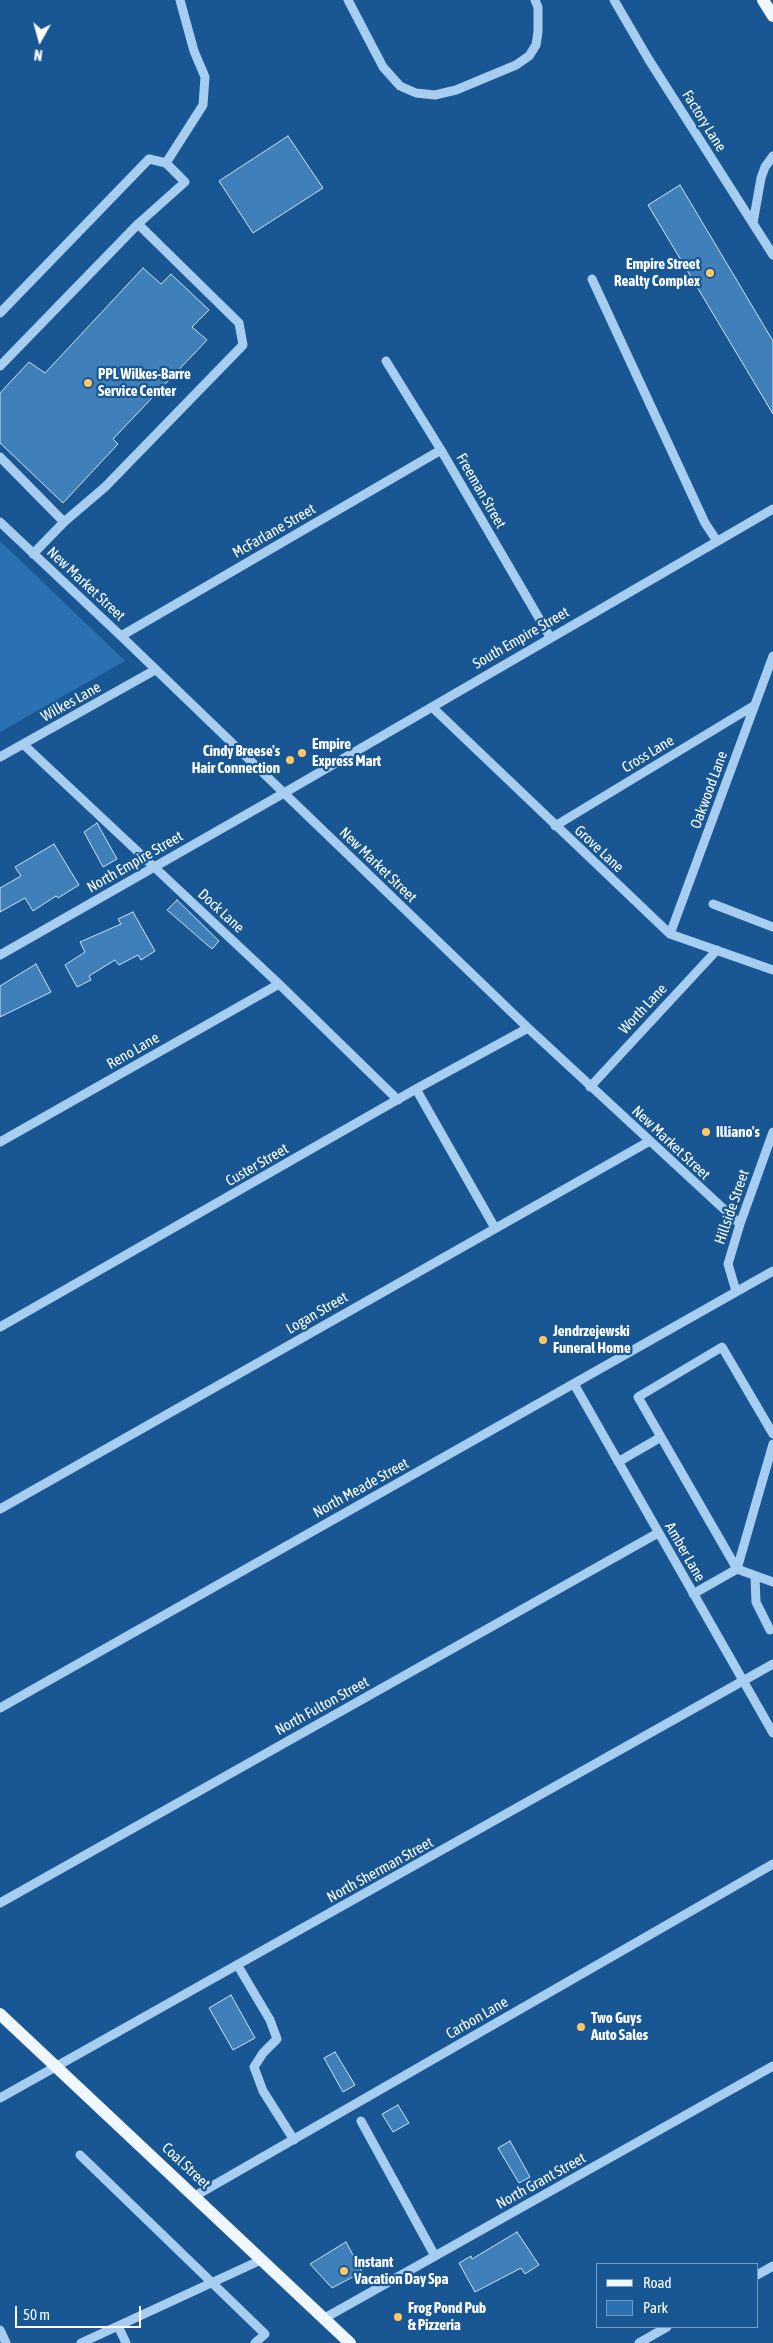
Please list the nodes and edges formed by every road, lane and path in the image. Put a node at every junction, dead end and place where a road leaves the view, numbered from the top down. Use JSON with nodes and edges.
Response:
{"nodes":[{"id":1,"x":180,"y":0,"type":"edge"},
{"id":2,"x":348,"y":0,"type":"edge"},
{"id":3,"x":536,"y":0,"type":"edge"},
{"id":4,"x":614,"y":0,"type":"edge"},
{"id":5,"x":763,"y":0,"type":"edge"},
{"id":6,"x":773,"y":16,"type":"edge"},
{"id":7,"x":773,"y":156,"type":"edge"},
{"id":8,"x":166,"y":163,"type":"junction"},
{"id":9,"x":753,"y":223,"type":"junction"},
{"id":10,"x":138,"y":224,"type":"junction"},
{"id":11,"x":773,"y":255,"type":"edge"},
{"id":12,"x":592,"y":279,"type":"dead end"},
{"id":13,"x":0,"y":313,"type":"edge"},
{"id":14,"x":386,"y":361,"type":"dead end"},
{"id":15,"x":0,"y":366,"type":"edge"},
{"id":16,"x":441,"y":450,"type":"junction"},
{"id":17,"x":0,"y":457,"type":"edge"},
{"id":18,"x":773,"y":509,"type":"edge"},
{"id":19,"x":0,"y":522,"type":"edge"},
{"id":20,"x":64,"y":522,"type":"junction"},
{"id":21,"x":717,"y":542,"type":"junction"},
{"id":22,"x":34,"y":554,"type":"junction"},
{"id":23,"x":121,"y":636,"type":"junction"},
{"id":24,"x":550,"y":637,"type":"junction"},
{"id":25,"x":773,"y":656,"type":"edge"},
{"id":26,"x":155,"y":670,"type":"junction"},
{"id":27,"x":755,"y":705,"type":"junction"},
{"id":28,"x":432,"y":707,"type":"junction"},
{"id":29,"x":23,"y":744,"type":"junction"},
{"id":30,"x":0,"y":757,"type":"edge"},
{"id":31,"x":284,"y":793,"type":"junction"},
{"id":32,"x":555,"y":826,"type":"junction"},
{"id":33,"x":154,"y":868,"type":"junction"},
{"id":34,"x":713,"y":904,"type":"dead end"},
{"id":35,"x":773,"y":927,"type":"edge"},
{"id":36,"x":670,"y":934,"type":"junction"},
{"id":37,"x":717,"y":950,"type":"junction"},
{"id":38,"x":0,"y":955,"type":"edge"},
{"id":39,"x":773,"y":970,"type":"edge"},
{"id":40,"x":279,"y":984,"type":"junction"},
{"id":41,"x":528,"y":1028,"type":"junction"},
{"id":42,"x":590,"y":1086,"type":"junction"},
{"id":43,"x":416,"y":1089,"type":"junction"},
{"id":44,"x":398,"y":1100,"type":"junction"},
{"id":45,"x":773,"y":1132,"type":"edge"},
{"id":46,"x":0,"y":1142,"type":"edge"},
{"id":47,"x":648,"y":1142,"type":"junction"},
{"id":48,"x":740,"y":1224,"type":"junction"},
{"id":49,"x":495,"y":1228,"type":"junction"},
{"id":50,"x":773,"y":1271,"type":"edge"},
{"id":51,"x":736,"y":1291,"type":"junction"},
{"id":52,"x":0,"y":1327,"type":"edge"},
{"id":53,"x":574,"y":1384,"type":"junction"},
{"id":54,"x":773,"y":1434,"type":"edge"},
{"id":55,"x":661,"y":1437,"type":"junction"},
{"id":56,"x":773,"y":1444,"type":"edge"},
{"id":57,"x":618,"y":1462,"type":"junction"},
{"id":58,"x":0,"y":1509,"type":"edge"},
{"id":59,"x":658,"y":1532,"type":"junction"},
{"id":60,"x":737,"y":1569,"type":"junction"},
{"id":61,"x":755,"y":1577,"type":"junction"},
{"id":62,"x":773,"y":1582,"type":"edge"},
{"id":63,"x":693,"y":1594,"type":"junction"},
{"id":64,"x":770,"y":1630,"type":"dead end"},
{"id":65,"x":773,"y":1664,"type":"edge"},
{"id":66,"x":743,"y":1681,"type":"junction"},
{"id":67,"x":0,"y":1708,"type":"edge"},
{"id":68,"x":773,"y":1734,"type":"edge"},
{"id":69,"x":773,"y":1864,"type":"edge"},
{"id":70,"x":0,"y":1903,"type":"edge"},
{"id":71,"x":238,"y":1966,"type":"junction"},
{"id":72,"x":0,"y":2014,"type":"edge"},
{"id":73,"x":773,"y":2066,"type":"edge"},
{"id":74,"x":55,"y":2068,"type":"junction"},
{"id":75,"x":0,"y":2098,"type":"edge"},
{"id":76,"x":361,"y":2121,"type":"dead end"},
{"id":77,"x":294,"y":2140,"type":"junction"},
{"id":78,"x":80,"y":2155,"type":"dead end"},
{"id":79,"x":195,"y":2196,"type":"junction"},
{"id":80,"x":435,"y":2256,"type":"junction"},
{"id":81,"x":261,"y":2260,"type":"junction"},
{"id":82,"x":773,"y":2266,"type":"edge"},
{"id":83,"x":758,"y":2274,"type":"edge"},
{"id":84,"x":214,"y":2283,"type":"junction"},
{"id":85,"x":323,"y":2319,"type":"junction"},
{"id":86,"x":118,"y":2326,"type":"junction"},
{"id":87,"x":665,"y":2328,"type":"edge"},
{"id":88,"x":0,"y":2330,"type":"edge"},
{"id":89,"x":104,"y":2332,"type":"junction"},
{"id":90,"x":6,"y":2343,"type":"edge"},
{"id":91,"x":80,"y":2343,"type":"edge"},
{"id":92,"x":101,"y":2343,"type":"edge"},
{"id":93,"x":126,"y":2343,"type":"edge"},
{"id":94,"x":255,"y":2343,"type":"edge"},
{"id":95,"x":350,"y":2343,"type":"edge"},
{"id":96,"x":639,"y":2343,"type":"edge"}],
"edges":[{"from":1,"to":8,"type":"street"},
{"from":2,"to":3,"type":"street"},
{"from":4,"to":9,"type":"street","name":"Factory Lane"},
{"from":5,"to":6,"type":"main road"},
{"from":7,"to":9,"type":"street"},
{"from":8,"to":10,"type":"street"},
{"from":8,"to":13,"type":"street"},
{"from":9,"to":11,"type":"street","name":"Factory Lane"},
{"from":10,"to":15,"type":"street"},
{"from":10,"to":20,"type":"street"},
{"from":12,"to":21,"type":"street"},
{"from":14,"to":16,"type":"street","name":"Freeman Street"},
{"from":16,"to":23,"type":"street","name":"McFarlane Street"},
{"from":16,"to":24,"type":"street","name":"Freeman Street"},
{"from":17,"to":20,"type":"street"},
{"from":18,"to":21,"type":"street","name":"South Empire Street"},
{"from":19,"to":22,"type":"street","name":"New Market Street"},
{"from":20,"to":22,"type":"street"},
{"from":21,"to":24,"type":"street","name":"South Empire Street"},
{"from":22,"to":23,"type":"street","name":"New Market Street"},
{"from":23,"to":26,"type":"street","name":"New Market Street"},
{"from":24,"to":28,"type":"street","name":"South Empire Street"},
{"from":25,"to":27,"type":"street","name":"Oakwood Lane"},
{"from":26,"to":29,"type":"street","name":"Wilkes Lane"},
{"from":26,"to":31,"type":"street","name":"New Market Street"},
{"from":27,"to":32,"type":"street","name":"Cross Lane"},
{"from":27,"to":36,"type":"street","name":"Oakwood Lane"},
{"from":28,"to":31,"type":"street","name":"South Empire Street"},
{"from":28,"to":32,"type":"street","name":"Grove Lane"},
{"from":29,"to":30,"type":"street","name":"Wilkes Lane"},
{"from":29,"to":33,"type":"street","name":"Dock Lane"},
{"from":31,"to":33,"type":"street","name":"North Empire Street"},
{"from":31,"to":41,"type":"street","name":"New Market Street"},
{"from":32,"to":36,"type":"street","name":"Grove Lane"},
{"from":33,"to":38,"type":"street","name":"North Empire Street"},
{"from":33,"to":40,"type":"street","name":"Dock Lane"},
{"from":34,"to":35,"type":"street"},
{"from":36,"to":37,"type":"street","name":"Grove Lane"},
{"from":37,"to":39,"type":"street","name":"Grove Lane"},
{"from":37,"to":42,"type":"street","name":"Worth Lane"},
{"from":40,"to":44,"type":"street","name":"Dock Lane"},
{"from":40,"to":46,"type":"street","name":"Reno Lane"},
{"from":41,"to":42,"type":"street","name":"New Market Street"},
{"from":41,"to":43,"type":"street","name":"Custer Street"},
{"from":42,"to":47,"type":"street","name":"New Market Street"},
{"from":43,"to":44,"type":"street","name":"Custer Street"},
{"from":43,"to":49,"type":"street"},
{"from":44,"to":52,"type":"street","name":"Custer Street"},
{"from":45,"to":48,"type":"street","name":"Hillside Street"},
{"from":47,"to":48,"type":"street","name":"New Market Street"},
{"from":47,"to":49,"type":"street","name":"Logan Street"},
{"from":48,"to":51,"type":"street","name":"Hillside Street"},
{"from":49,"to":58,"type":"street","name":"Logan Street"},
{"from":50,"to":51,"type":"street","name":"North Meade Street"},
{"from":51,"to":53,"type":"street","name":"North Meade Street"},
{"from":53,"to":57,"type":"street","name":"Amber Lane"},
{"from":53,"to":67,"type":"street","name":"North Meade Street"},
{"from":54,"to":55,"type":"street"},
{"from":55,"to":57,"type":"street"},
{"from":55,"to":60,"type":"street"},
{"from":56,"to":60,"type":"street"},
{"from":57,"to":59,"type":"street","name":"Amber Lane"},
{"from":59,"to":63,"type":"street","name":"Amber Lane"},
{"from":59,"to":70,"type":"street","name":"North Fulton Street"},
{"from":60,"to":61,"type":"street"},
{"from":60,"to":63,"type":"street"},
{"from":61,"to":62,"type":"street"},
{"from":61,"to":64,"type":"street"},
{"from":63,"to":66,"type":"street","name":"Amber Lane"},
{"from":65,"to":66,"type":"street","name":"North Sherman Street"},
{"from":66,"to":68,"type":"street","name":"Amber Lane"},
{"from":66,"to":71,"type":"street","name":"North Sherman Street"},
{"from":69,"to":77,"type":"street","name":"Carbon Lane"},
{"from":71,"to":74,"type":"street","name":"North Sherman Street"},
{"from":71,"to":77,"type":"street"},
{"from":72,"to":74,"type":"main road","name":"Coal Street"},
{"from":73,"to":80,"type":"street","name":"North Grant Street"},
{"from":74,"to":75,"type":"street","name":"North Sherman Street"},
{"from":74,"to":79,"type":"main road","name":"Coal Street"},
{"from":76,"to":80,"type":"street"},
{"from":77,"to":79,"type":"street","name":"Carbon Lane"},
{"from":78,"to":84,"type":"street"},
{"from":79,"to":81,"type":"main road","name":"Coal Street"},
{"from":80,"to":85,"type":"street","name":"North Grant Street"},
{"from":81,"to":84,"type":"street"},
{"from":81,"to":85,"type":"main road","name":"Coal Street"},
{"from":82,"to":83,"type":"street"},
{"from":84,"to":86,"type":"street"},
{"from":84,"to":94,"type":"street"},
{"from":85,"to":95,"type":"main road","name":"Coal Street"},
{"from":86,"to":89,"type":"street"},
{"from":86,"to":93,"type":"street"},
{"from":87,"to":96,"type":"street"},
{"from":88,"to":90,"type":"street"},
{"from":89,"to":91,"type":"street"},
{"from":89,"to":92,"type":"street"}]}
